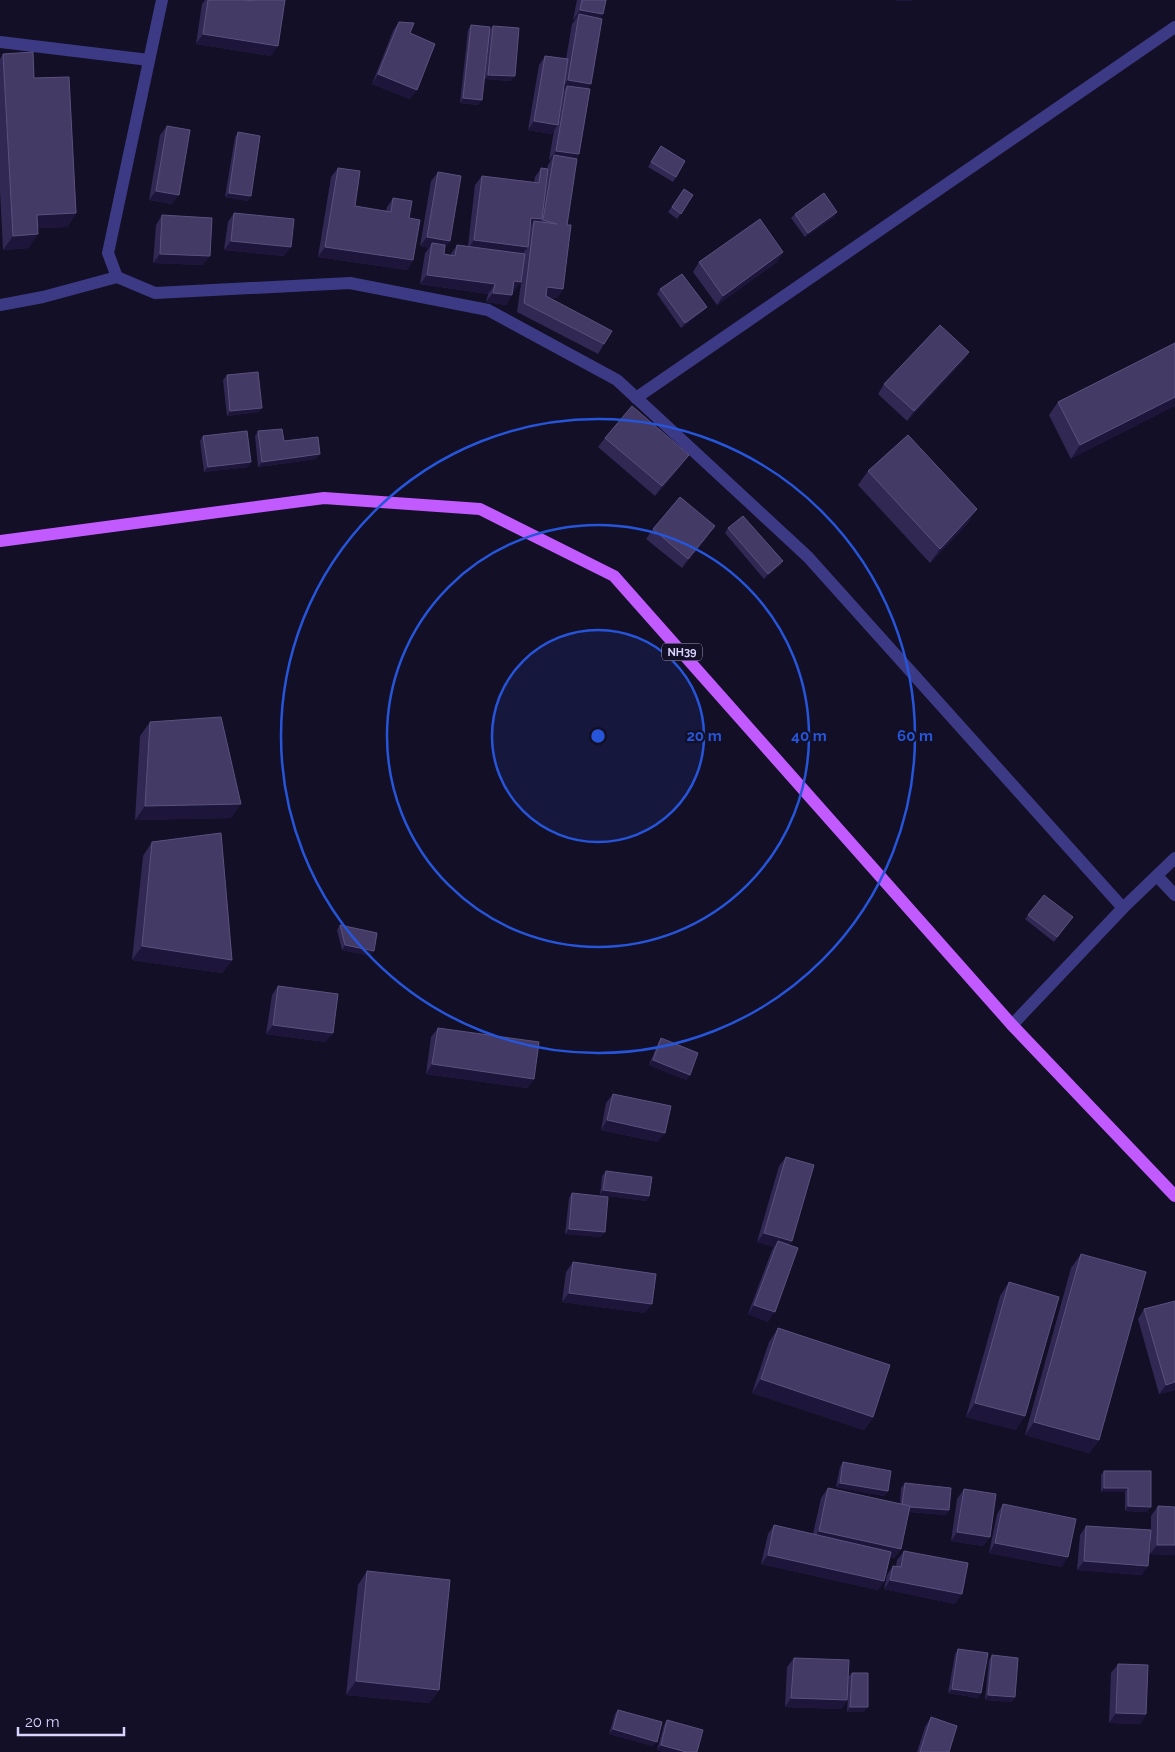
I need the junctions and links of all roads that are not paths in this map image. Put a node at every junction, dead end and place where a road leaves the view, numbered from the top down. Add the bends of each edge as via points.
1 (162, 0) edge
2 (1175, 27) edge
3 (0, 42) edge
4 (149, 60) junction
5 (117, 277) junction
6 (0, 305) edge
7 (636, 398) junction
8 (0, 541) edge
9 (1175, 858) edge
10 (1157, 876) junction
11 (1175, 895) edge
12 (1123, 908) junction
13 (1012, 1025) junction
14 (1175, 1196) edge

1 - 4 street
2 - 7 street
3 - 4 street
4 - 5 street via 108,253
5 - 6 street
5 - 7 street via 155,293 350,283 488,310 617,380
7 - 12 street via 808,557
8 - 13 main road, NH39 via 324,498 480,509 614,576
9 - 10 street
10 - 11 street
10 - 12 street
12 - 13 street
13 - 14 main road, NH39

